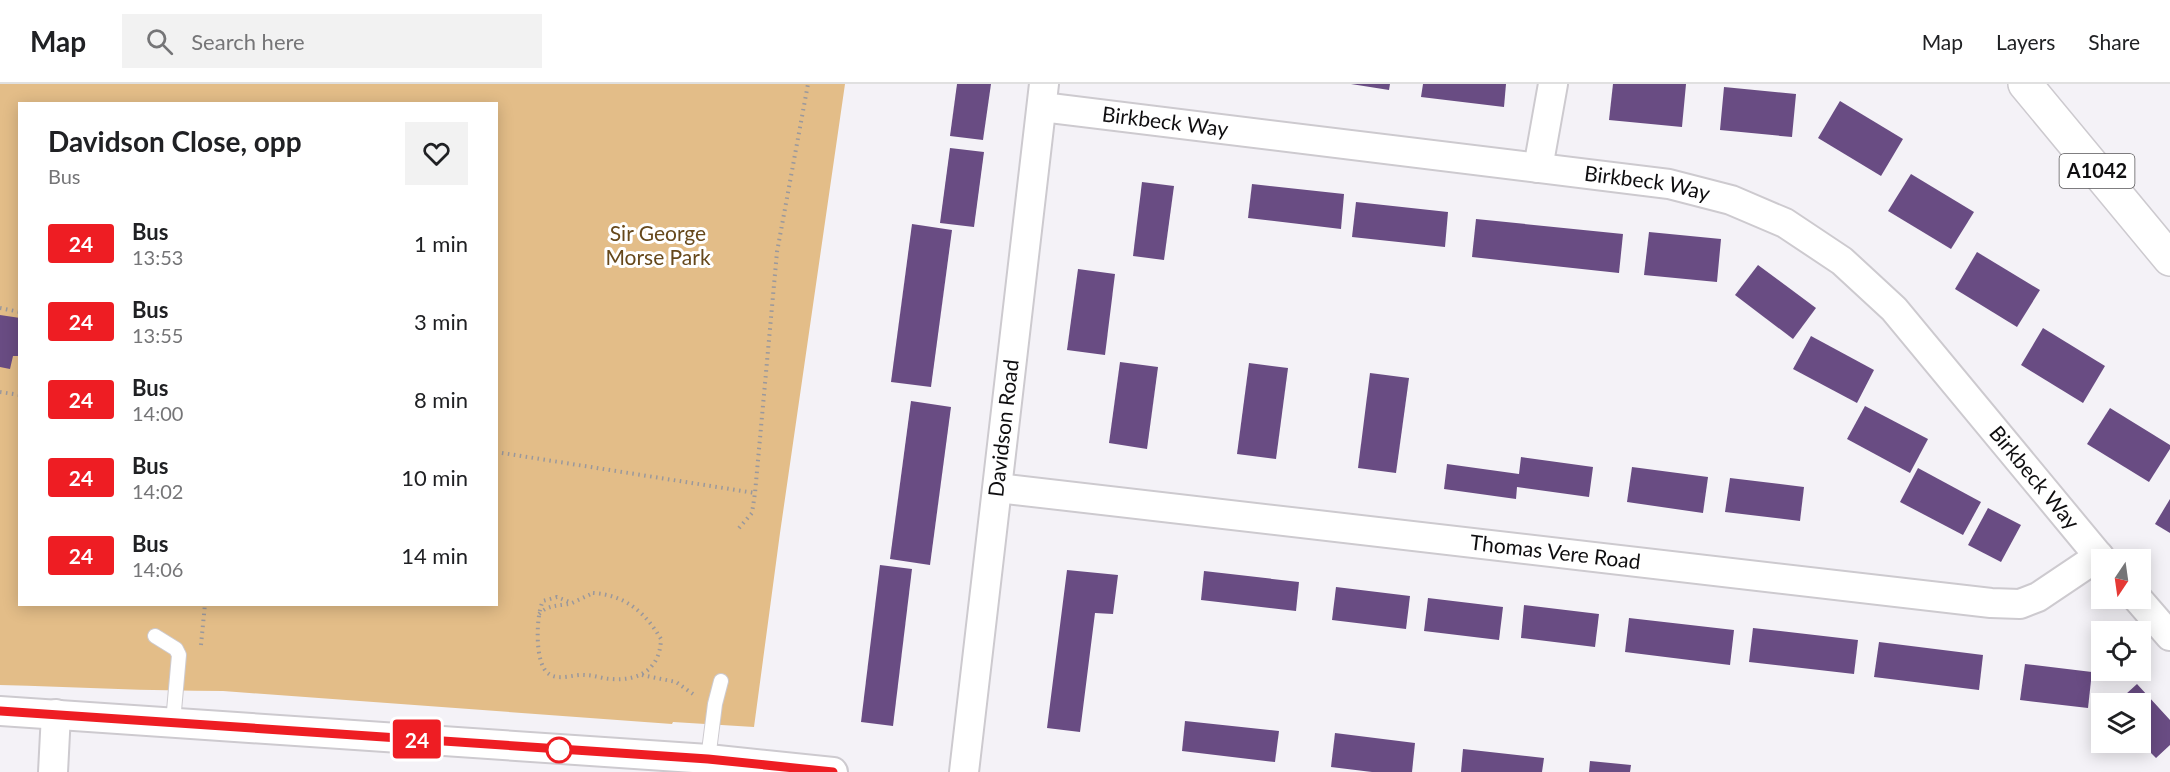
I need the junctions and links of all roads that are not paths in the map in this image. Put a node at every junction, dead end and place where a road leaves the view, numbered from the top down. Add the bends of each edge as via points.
1 (1553, 84) edge
2 (2025, 84) edge
3 (1043, 95) edge
4 (1538, 168) junction
5 (2170, 259) edge
6 (998, 488) junction
7 (2094, 549) edge
8 (2091, 564) edge
9 (2147, 609) edge
10 (155, 636) dead end
11 (2170, 636) edge
12 (721, 681) dead end
13 (0, 711) edge
14 (56, 714) junction
15 (173, 722) junction
16 (708, 759) junction
17 (550, 761) edge
18 (53, 772) edge
19 (833, 772) edge
20 (964, 772) edge

1 - 4 street
2 - 5 highway, A1042
3 - 4 street, Birkbeck Way
3 - 6 street, Davidson Road
4 - 7 street, Birkbeck Way via 1669,184 1731,200 1785,223 1842,261 1894,309
6 - 8 street, Thomas Vere Road via 1991,603 2020,604
6 - 20 street, Davidson Road
9 - 11 street
10 - 15 lane via 179,655
12 - 16 lane
13 - 14 street
14 - 15 street
14 - 18 street
15 - 17 street
16 - 17 street
16 - 19 street

